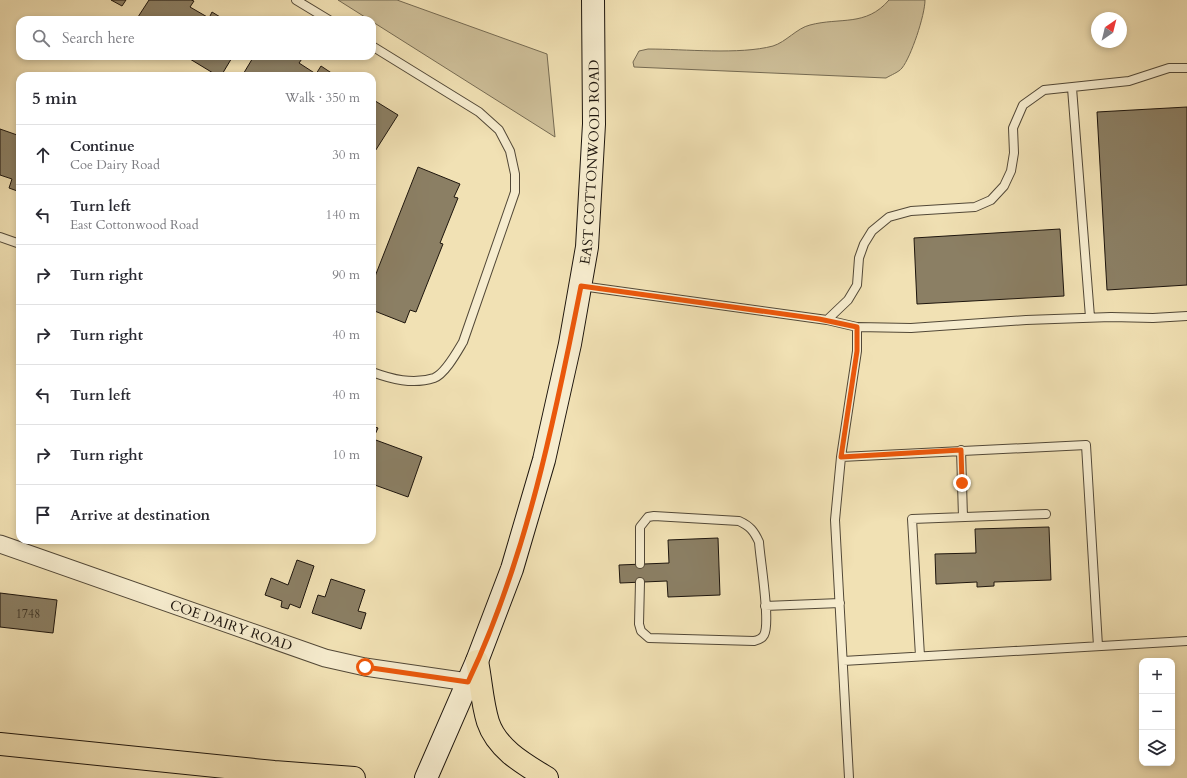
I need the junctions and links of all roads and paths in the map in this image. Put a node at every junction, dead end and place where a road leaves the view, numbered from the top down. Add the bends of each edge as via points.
1 (296, 0) edge
2 (594, 0) edge
3 (322, 16) edge
4 (376, 48) edge
5 (1187, 68) edge
6 (1072, 88) junction
7 (0, 237) edge
8 (16, 243) edge
9 (581, 286) junction
10 (1187, 316) edge
11 (1090, 317) junction
12 (827, 320) junction
13 (857, 327) junction
14 (376, 373) edge
15 (961, 450) junction
16 (841, 457) junction
17 (1046, 514) dead end
18 (964, 517) junction
19 (0, 544) edge
20 (640, 564) dead end
21 (640, 582) dead end
22 (840, 602) junction
23 (765, 606) junction
24 (1187, 641) edge
25 (1098, 646) junction
26 (920, 656) junction
27 (477, 661) junction
28 (843, 661) junction
29 (468, 682) junction
30 (0, 744) edge
31 (354, 778) edge
32 (426, 778) edge
33 (547, 778) edge
34 (849, 778) edge

1 - 3 lane
2 - 9 main road, EAST COTTONWOOD ROAD via 594,124 587,247
4 - 14 lane via 479,112 499,130 510,151 515,174 515,192 463,342 451,362 435,378 413,381 392,379
5 - 6 lane via 1169,68 1129,81
6 - 11 lane
6 - 12 lane via 1044,90 1023,105 1013,128 1014,153 1011,171 1004,186 991,200 975,207 911,211 889,217 872,231 859,258 857,285 848,300
7 - 8 lane
9 - 12 lane
9 - 27 main road, EAST COTTONWOOD ROAD via 544,460 512,569
10 - 11 lane
11 - 13 lane via 911,328
12 - 13 lane
13 - 16 lane via 857,351
15 - 16 lane
15 - 18 lane
15 - 25 lane via 1086,444
16 - 22 lane via 835,520
17 - 18 lane
18 - 26 lane via 912,519
19 - 29 street, COE DAIRY ROAD via 325,658 365,667
20 - 23 lane via 640,527 648,517 739,522 750,528 759,542
21 - 23 lane via 640,624 644,634 654,640 754,641 765,634
22 - 23 lane
22 - 28 lane
24 - 25 lane
25 - 26 lane
26 - 28 lane
27 - 29 main road, EAST COTTONWOOD ROAD
27 - 33 highway via 488,722 499,742 521,762
28 - 34 lane
29 - 32 main road, EAST COTTONWOOD ROAD
30 - 31 highway

